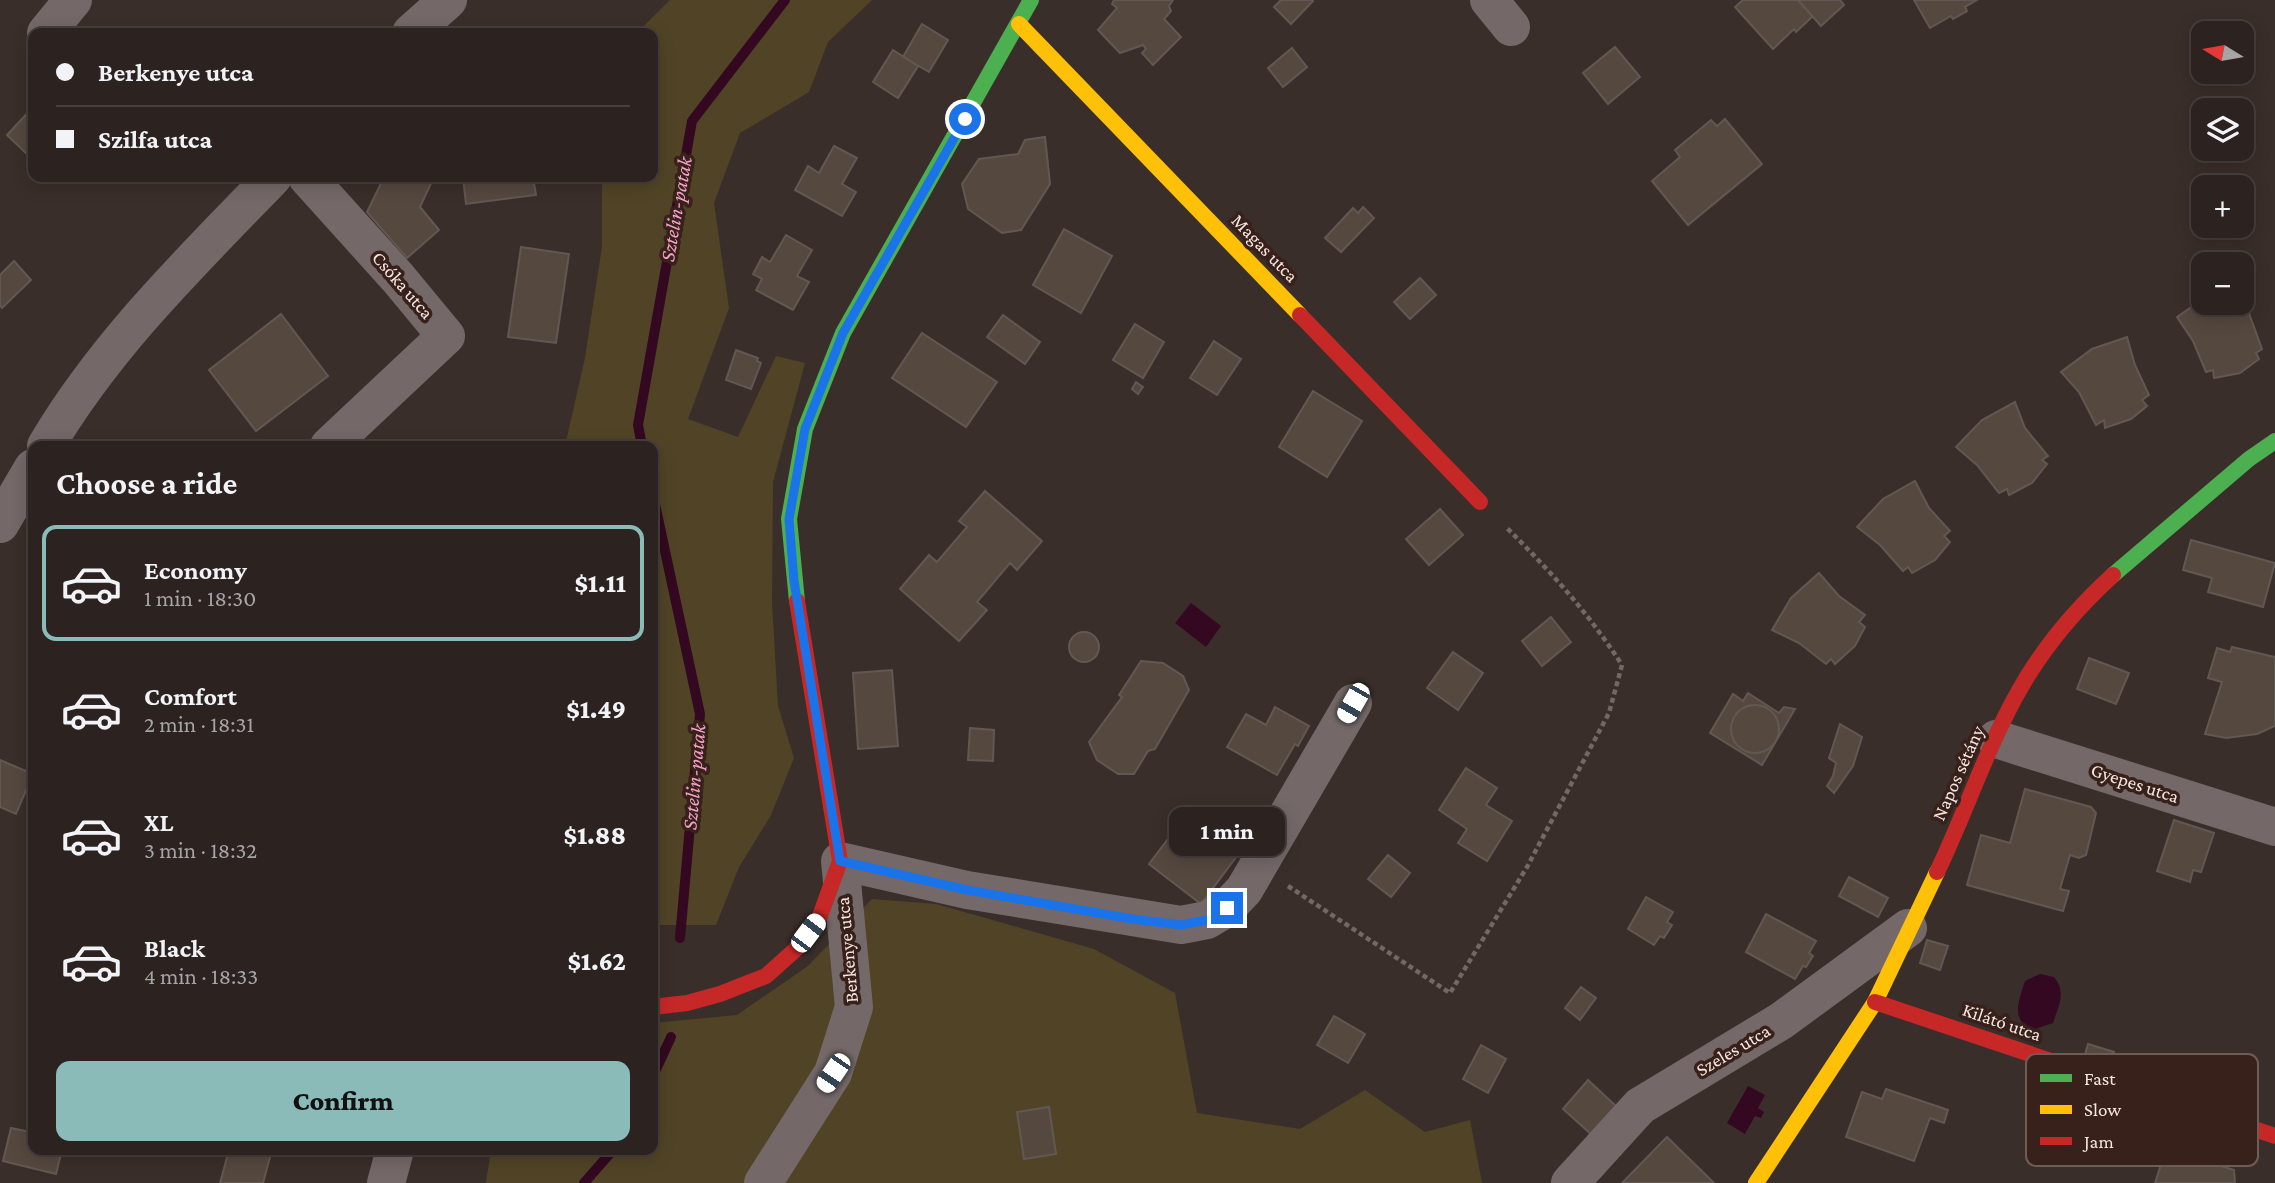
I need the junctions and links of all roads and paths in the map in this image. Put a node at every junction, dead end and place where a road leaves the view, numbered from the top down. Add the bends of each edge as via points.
1 (73, 0) edge
2 (448, 0) edge
3 (1031, 0) edge
4 (1019, 24) junction
5 (50, 28) edge
6 (417, 28) edge
7 (268, 182) edge
8 (312, 182) edge
9 (2275, 440) edge
10 (49, 441) edge
11 (334, 441) edge
12 (28, 476) edge
13 (1480, 502) joint
14 (0, 524) edge
15 (1353, 703) dead end
16 (1996, 739) junction
17 (2275, 827) edge
18 (840, 861) junction
19 (1259, 867) junction
20 (1908, 928) junction
21 (1875, 1002) junction
22 (658, 1006) edge
23 (2030, 1054) edge
24 (2258, 1130) edge
25 (2275, 1136) edge
26 (393, 1155) edge
27 (386, 1183) edge
28 (763, 1183) edge
29 (1570, 1183) edge
30 (1755, 1183) edge

1 - 5 street
2 - 6 street
3 - 4 street, Berkenye utca
4 - 13 street, Magas utca
4 - 18 street, Berkenye utca via 843,333 805,429 789,519 794,581
7 - 10 street via 130,327
8 - 11 street, Csóka utca via 446,336
9 - 16 street, Napos sétány via 2080,605 2026,680
12 - 14 street
13 - 19 path via 1594,621 1622,665 1608,713 1527,867 1450,993
15 - 19 street
16 - 17 street, Gyepes utca
16 - 20 street, Napos sétány
18 - 19 street via 967,890 1181,925 1207,920 1227,908
18 - 22 street, Berkenye utca via 820,916 795,950 766,976 720,995
18 - 28 street, Berkenye utca via 854,1007 833,1073
20 - 21 street, Napos sétány
20 - 29 street, Szeles utca via 1781,1021 1640,1106
21 - 23 street, Kilátó utca
21 - 30 street, Napos sétány
24 - 25 street, Kilátó utca
26 - 27 street

